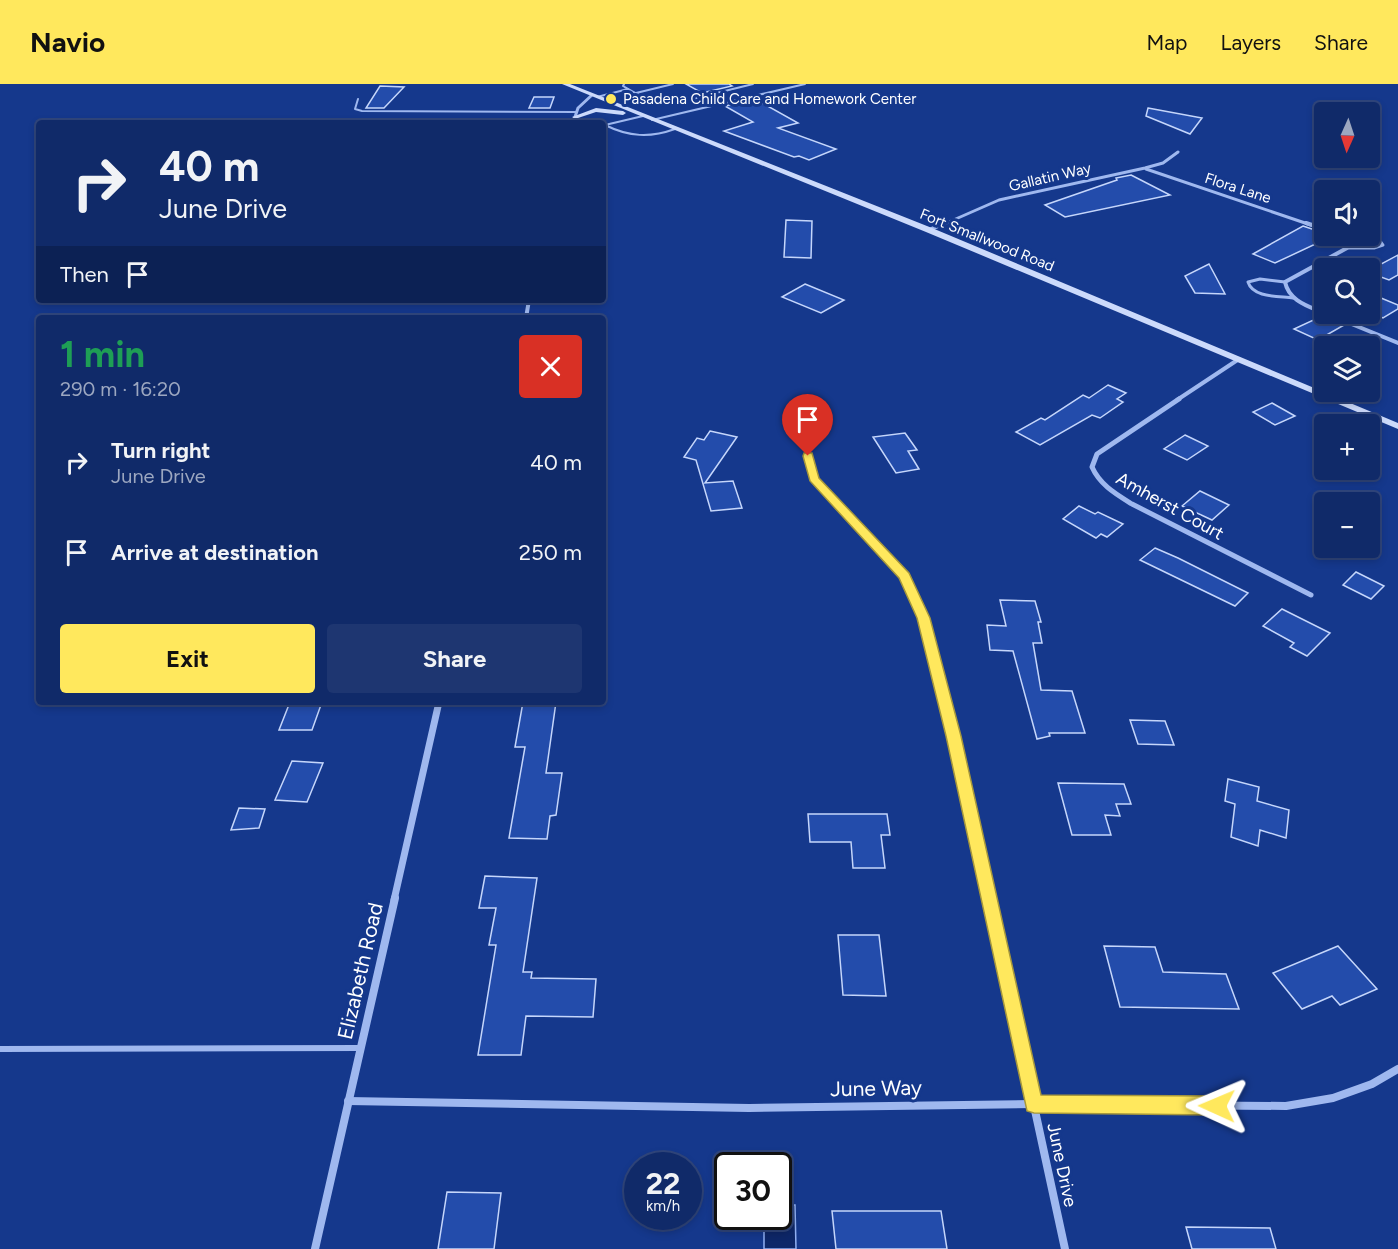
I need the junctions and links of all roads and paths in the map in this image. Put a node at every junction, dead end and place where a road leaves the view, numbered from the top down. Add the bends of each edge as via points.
1 (565, 84) edge
2 (624, 84) edge
3 (673, 84) edge
4 (753, 84) edge
5 (806, 84) edge
6 (628, 89) junction
7 (636, 93) junction
8 (595, 96) junction
9 (358, 99) dead end
10 (643, 116) junction
11 (575, 117) edge
12 (652, 120) junction
13 (606, 125) edge
14 (606, 126) edge
15 (675, 129) junction
16 (1178, 152) dead end
17 (1145, 168) junction
18 (1314, 226) edge
19 (929, 231) junction
20 (1380, 246) edge
21 (1347, 248) joint
22 (1285, 282) junction
23 (1293, 298) junction
24 (1314, 308) edge
25 (1352, 324) edge
26 (1398, 343) edge
27 (1239, 358) junction
28 (1398, 426) edge
29 (808, 456) dead end
30 (1311, 595) dead end
31 (438, 705) edge
32 (0, 1048) edge
33 (360, 1048) junction
34 (1398, 1069) edge
35 (348, 1101) junction
36 (1034, 1104) junction
37 (315, 1249) edge
38 (1065, 1249) edge

1 - 8 main road, Fort Smallwood Road
2 - 6 lane
3 - 7 lane
4 - 7 lane via 668,105
5 - 12 lane
6 - 7 lane
6 - 8 lane
8 - 10 main road, Fort Smallwood Road
8 - 11 street
9 - 11 lane via 356,109 362,111
10 - 11 main road via 597,110
10 - 12 main road, Fort Smallwood Road
10 - 13 lane
12 - 15 main road, Fort Smallwood Road
14 - 15 lane via 637,136
15 - 19 main road, Fort Smallwood Road
16 - 17 street, Gallatin Way via 1163,164
17 - 18 street, Flora Lane
17 - 19 street, Gallatin Way via 999,200
19 - 27 main road, Fort Smallwood Road
20 - 21 lane
21 - 22 street
22 - 23 street
22 - 23 lane via 1248,282 1258,293
23 - 24 street
25 - 26 street
27 - 28 main road, Fort Smallwood Road
27 - 30 street, Amherst Court via 1097,454 1092,467 1105,486 1132,504
29 - 36 street, June Drive via 814,478 905,576 923,618 954,736
31 - 33 street, Elizabeth Road
32 - 33 lane
33 - 35 street, Elizabeth Road
34 - 36 street, June Way via 1372,1084 1333,1098 1286,1106
35 - 36 street, June Way via 749,1108
35 - 37 street, Elizabeth Road
36 - 38 street, June Drive

